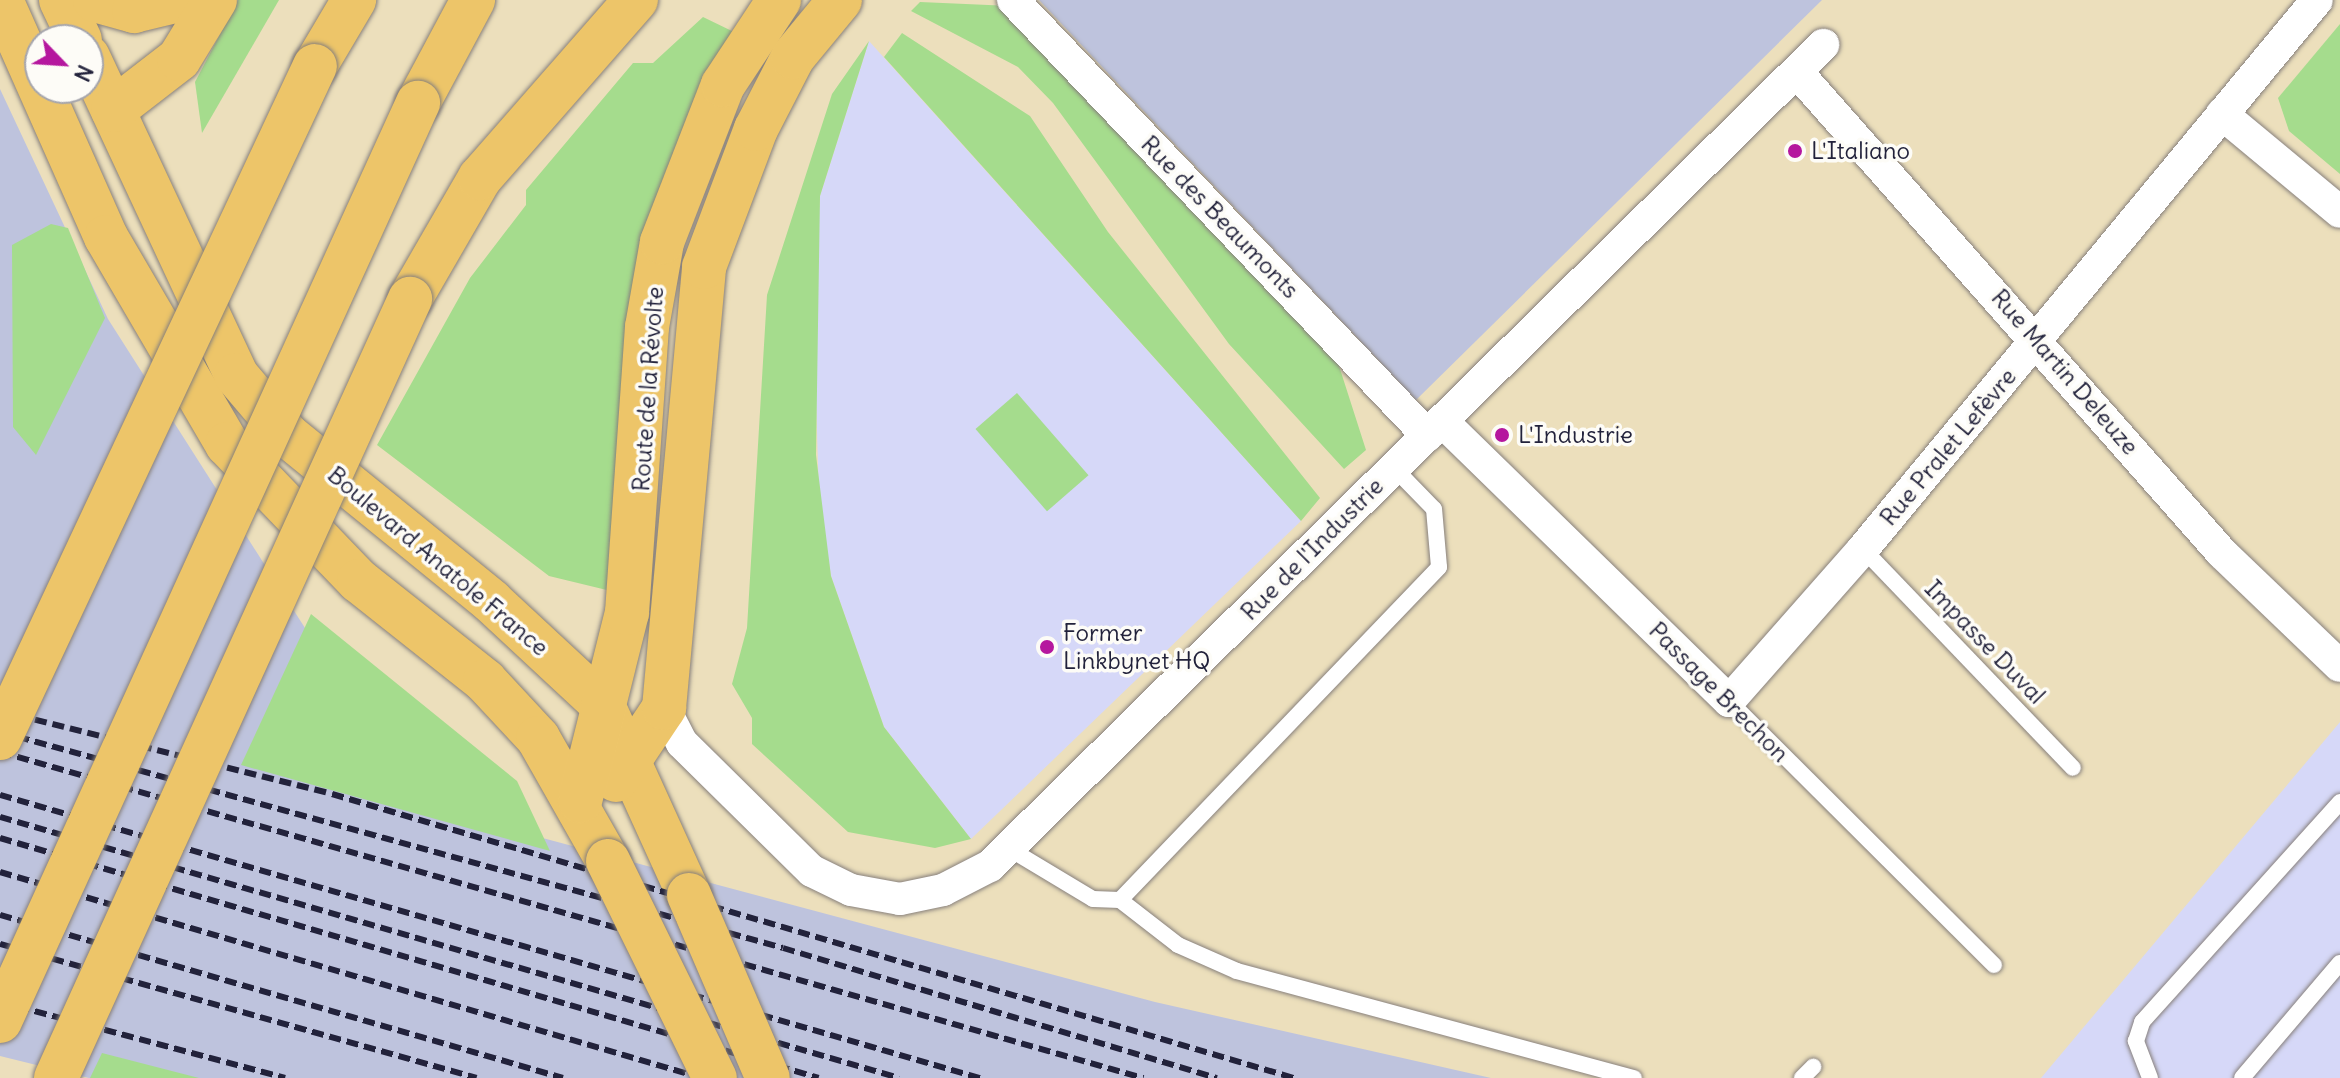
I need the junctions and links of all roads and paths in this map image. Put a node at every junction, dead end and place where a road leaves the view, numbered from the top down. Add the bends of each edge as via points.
1 (1, 0) edge
2 (61, 0) edge
3 (95, 0) edge
4 (179, 0) edge
5 (215, 0) edge
6 (354, 0) edge
7 (473, 0) edge
8 (636, 0) edge
9 (779, 0) edge
10 (1013, 0) edge
11 (2310, 2) edge
12 (828, 8) edge
13 (72, 24) edge
14 (1823, 45) dead end
15 (1797, 72) junction
16 (104, 91) edge
17 (113, 110) junction
18 (2222, 114) junction
19 (80, 181) junction
20 (2340, 212) edge
21 (2037, 339) junction
22 (1434, 428) junction
23 (1394, 468) junction
24 (1863, 549) junction
25 (2340, 666) edge
26 (1729, 701) junction
27 (603, 705) junction
28 (664, 708) junction
29 (0, 738) edge
30 (631, 766) junction
31 (2073, 768) dead end
32 (580, 801) junction
33 (2340, 802) edge
34 (1008, 848) junction
35 (1120, 900) junction
36 (2340, 963) edge
37 (1994, 965) dead end
38 (0, 1021) edge
39 (56, 1078) edge
40 (715, 1078) edge
41 (768, 1078) edge
42 (1634, 1078) edge
43 (2150, 1078) edge
44 (2242, 1078) edge

1 - 19 main road
2 - 13 main road
3 - 4 main road via 134,11
5 - 17 main road via 179,59
6 - 29 main road, bridge via 315,66
7 - 38 main road, bridge via 418,103
8 - 39 main road, bridge via 480,178 410,299
9 - 27 main road, Route de la Révolte via 717,98 662,242 647,327 633,561
10 - 22 street, Rue des Beaumonts
11 - 18 street, Rue Pralet Lefèvre
12 - 28 main road, Route de la Révolte via 756,129 704,267
14 - 15 street, Rue de l'Industrie
15 - 21 street, Rue Martin Deleuze
15 - 22 street, Rue de l'Industrie
16 - 17 main road, Boulevard Anatole France
17 - 19 main road via 84,153
17 - 27 main road, Boulevard Anatole France via 184,270 260,407
18 - 20 street
18 - 21 street, Rue Pralet Lefèvre
19 - 32 main road via 147,313 227,444 359,581 485,681 538,738
21 - 24 street, Rue Pralet Lefèvre
21 - 25 street, Rue Martin Deleuze via 2222,553
22 - 23 street, Rue de l'Industrie
22 - 26 street, Passage Brechon
23 - 34 street, Rue de l'Industrie
23 - 35 lane via 1434,509 1439,567
24 - 26 street, Rue Pralet Lefèvre
24 - 31 lane, Impasse Duval
26 - 37 lane, Passage Brechon
27 - 30 main road, Boulevard Anatole France
27 - 32 main road, Route de la Révolte
28 - 30 main road, Route de la Révolte
28 - 34 street, Rue de l'Industrie via 682,743 812,871 851,890 900,899 943,890
30 - 32 main road
30 - 41 main road, Boulevard Anatole France, bridge
32 - 40 main road, bridge
33 - 43 lane via 2142,1022 2136,1041
34 - 35 lane via 1093,899
35 - 42 lane via 1178,945 1237,971
36 - 44 lane

